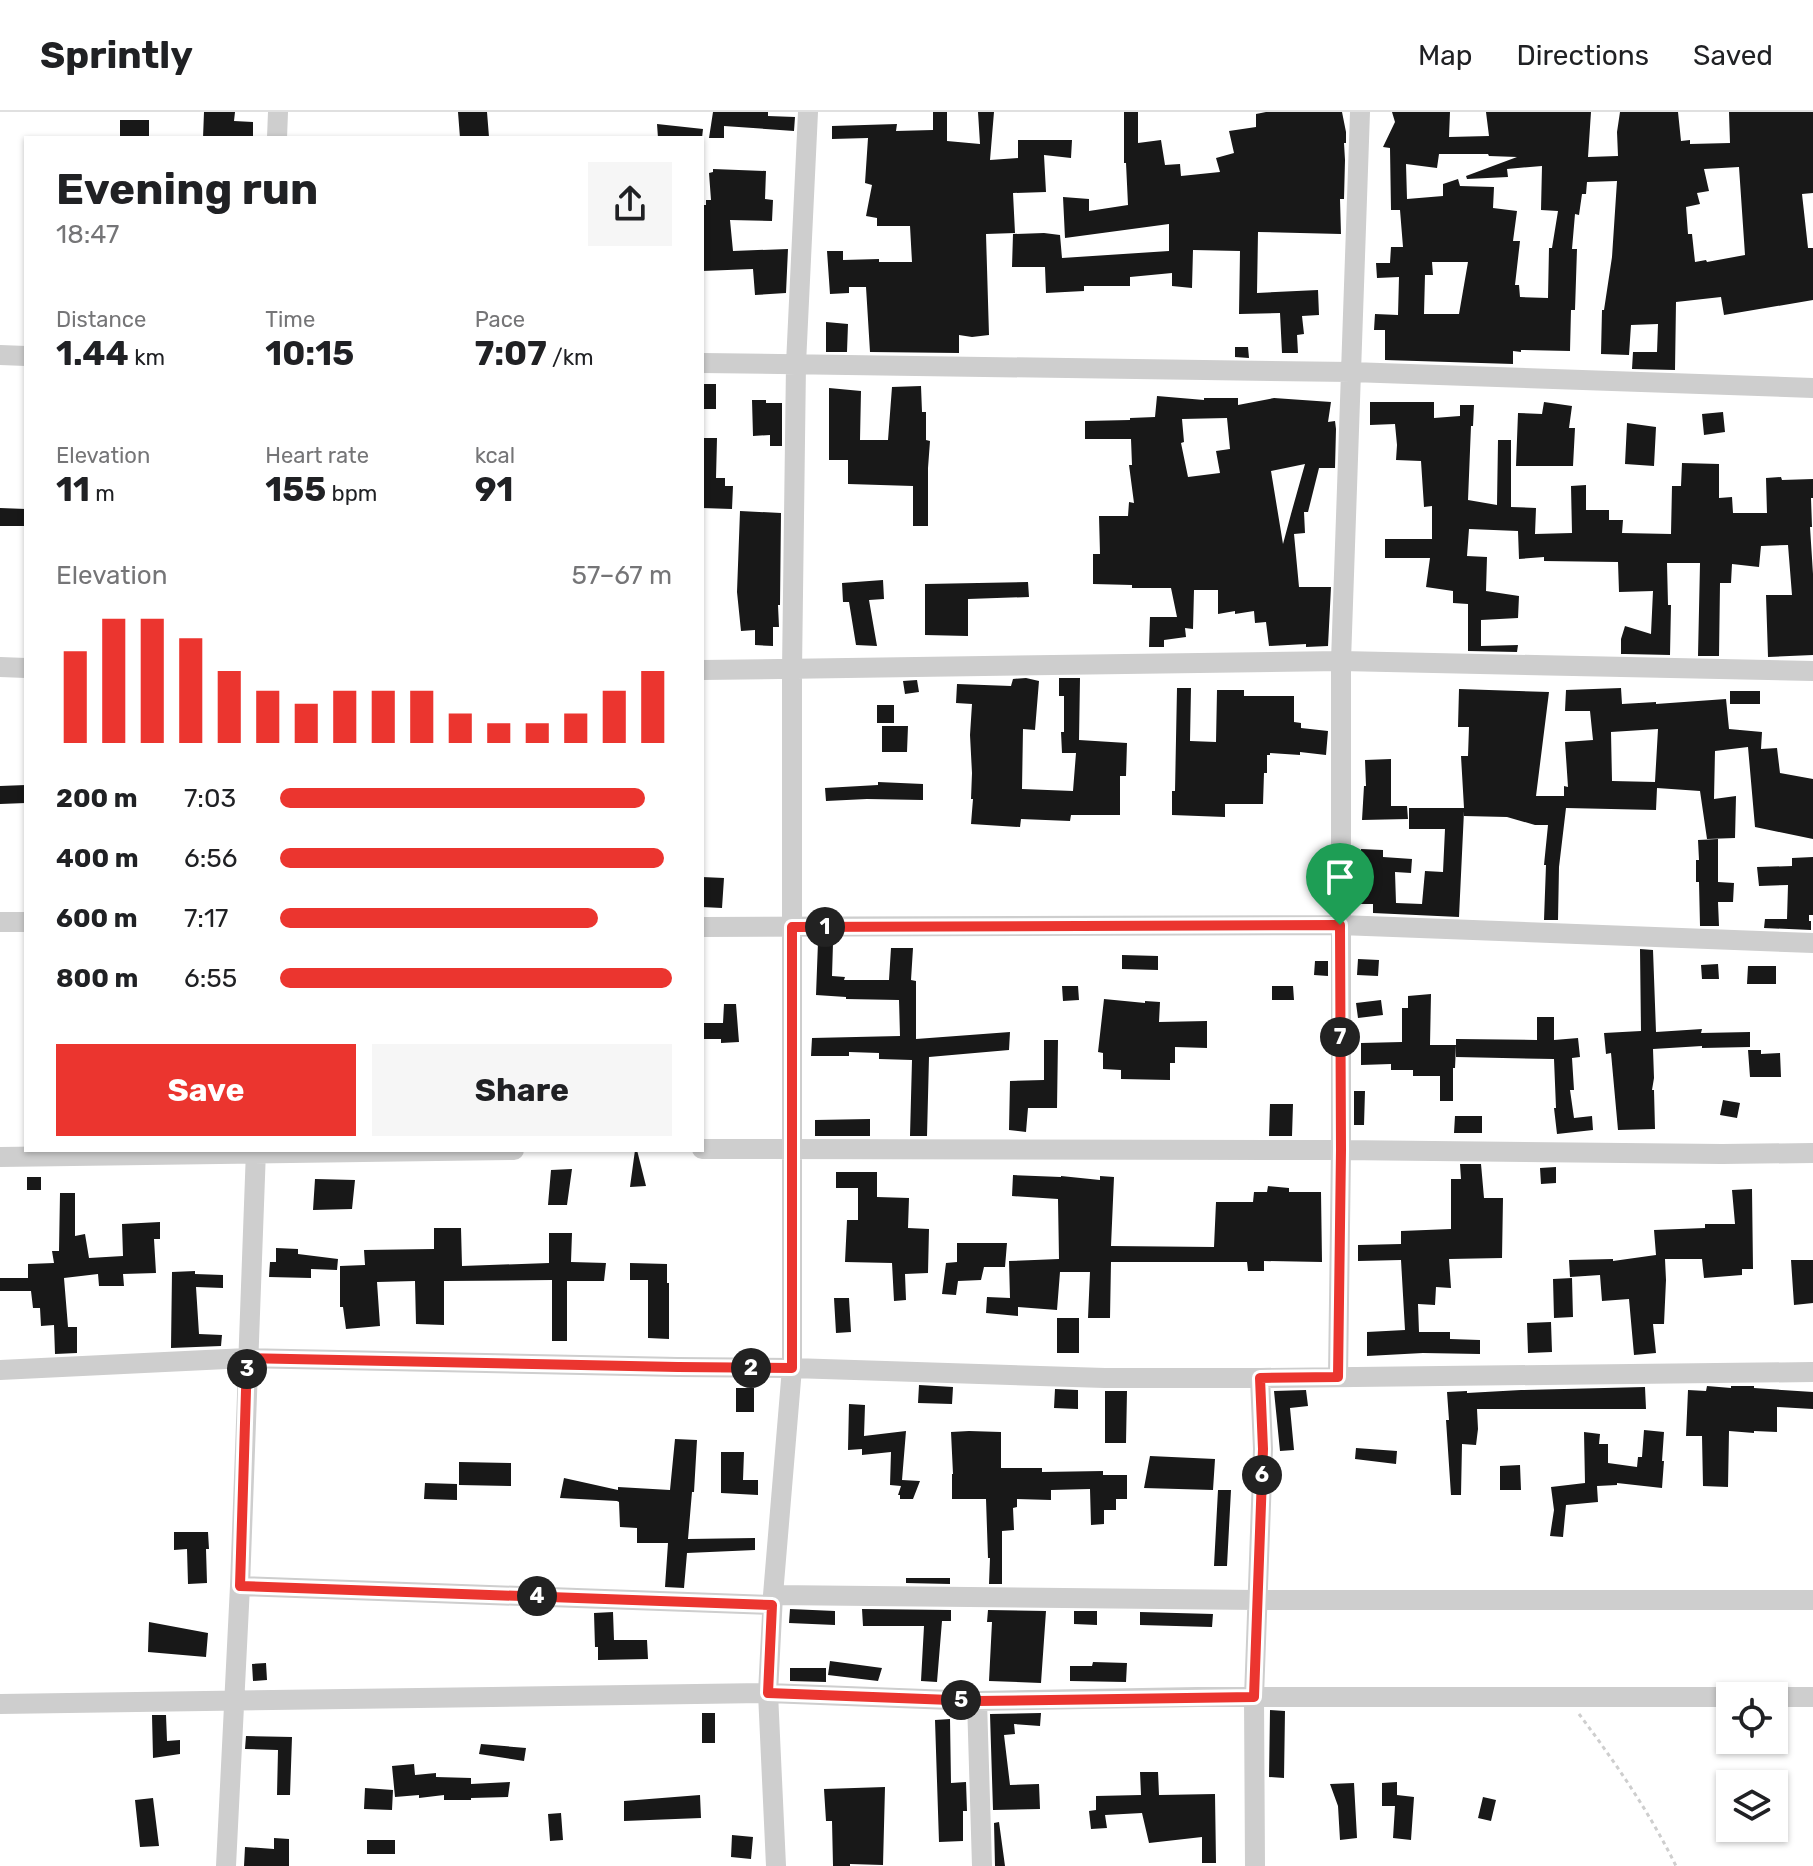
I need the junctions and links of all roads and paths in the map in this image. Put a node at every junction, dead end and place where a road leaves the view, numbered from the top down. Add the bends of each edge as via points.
1 (278, 112) edge
2 (808, 112) edge
3 (1360, 112) edge
4 (277, 136) edge
5 (0, 355) edge
6 (24, 356) edge
7 (704, 363) edge
8 (796, 364) junction
9 (1351, 372) junction
10 (1813, 388) edge
11 (1341, 661) junction
12 (0, 667) edge
13 (24, 668) edge
14 (704, 670) edge
15 (792, 670) junction
16 (1813, 671) edge
17 (0, 922) edge
18 (24, 922) edge
19 (1340, 925) junction
20 (704, 927) edge
21 (792, 927) junction
22 (1813, 943) edge
23 (793, 1148) junction
24 (704, 1149) edge
25 (1341, 1150) junction
26 (256, 1152) edge
27 (1813, 1153) edge
28 (0, 1157) edge
29 (247, 1358) junction
30 (792, 1368) junction
31 (0, 1370) edge
32 (1813, 1372) edge
33 (1338, 1377) junction
34 (1260, 1378) junction
35 (240, 1586) junction
36 (772, 1600) junction
37 (1257, 1600) junction
38 (1813, 1600) edge
39 (768, 1693) junction
40 (1254, 1697) junction
41 (1566, 1697) junction
42 (1716, 1697) edge
43 (1788, 1697) edge
44 (1813, 1697) edge
45 (234, 1700) junction
46 (977, 1701) junction
47 (0, 1704) edge
48 (226, 1866) edge
49 (776, 1866) edge
50 (982, 1866) edge
51 (1255, 1866) edge
52 (1676, 1866) edge

1 - 4 street
2 - 8 street
3 - 9 street
5 - 6 street
7 - 8 street
8 - 9 street
8 - 15 street
9 - 10 street
9 - 11 street
11 - 15 street
11 - 16 street
11 - 19 street
12 - 13 street
14 - 15 street
15 - 21 street
17 - 18 street
19 - 21 street
19 - 22 street
19 - 25 street
20 - 21 street
21 - 23 street
23 - 24 street
23 - 25 street
23 - 30 street
25 - 27 street
25 - 33 street
26 - 28 street
26 - 29 street
29 - 30 street
29 - 31 street
29 - 35 street
30 - 34 street
30 - 36 street
32 - 33 street
33 - 34 street
34 - 37 street
35 - 36 street
35 - 45 street
36 - 37 street
36 - 39 street
37 - 38 street
37 - 40 street
39 - 45 street
39 - 46 street
39 - 49 street
40 - 41 street
40 - 46 street
40 - 51 street
41 - 42 street
41 - 52 path via 1638,1800
43 - 44 street
45 - 47 street
45 - 48 street
46 - 50 street

